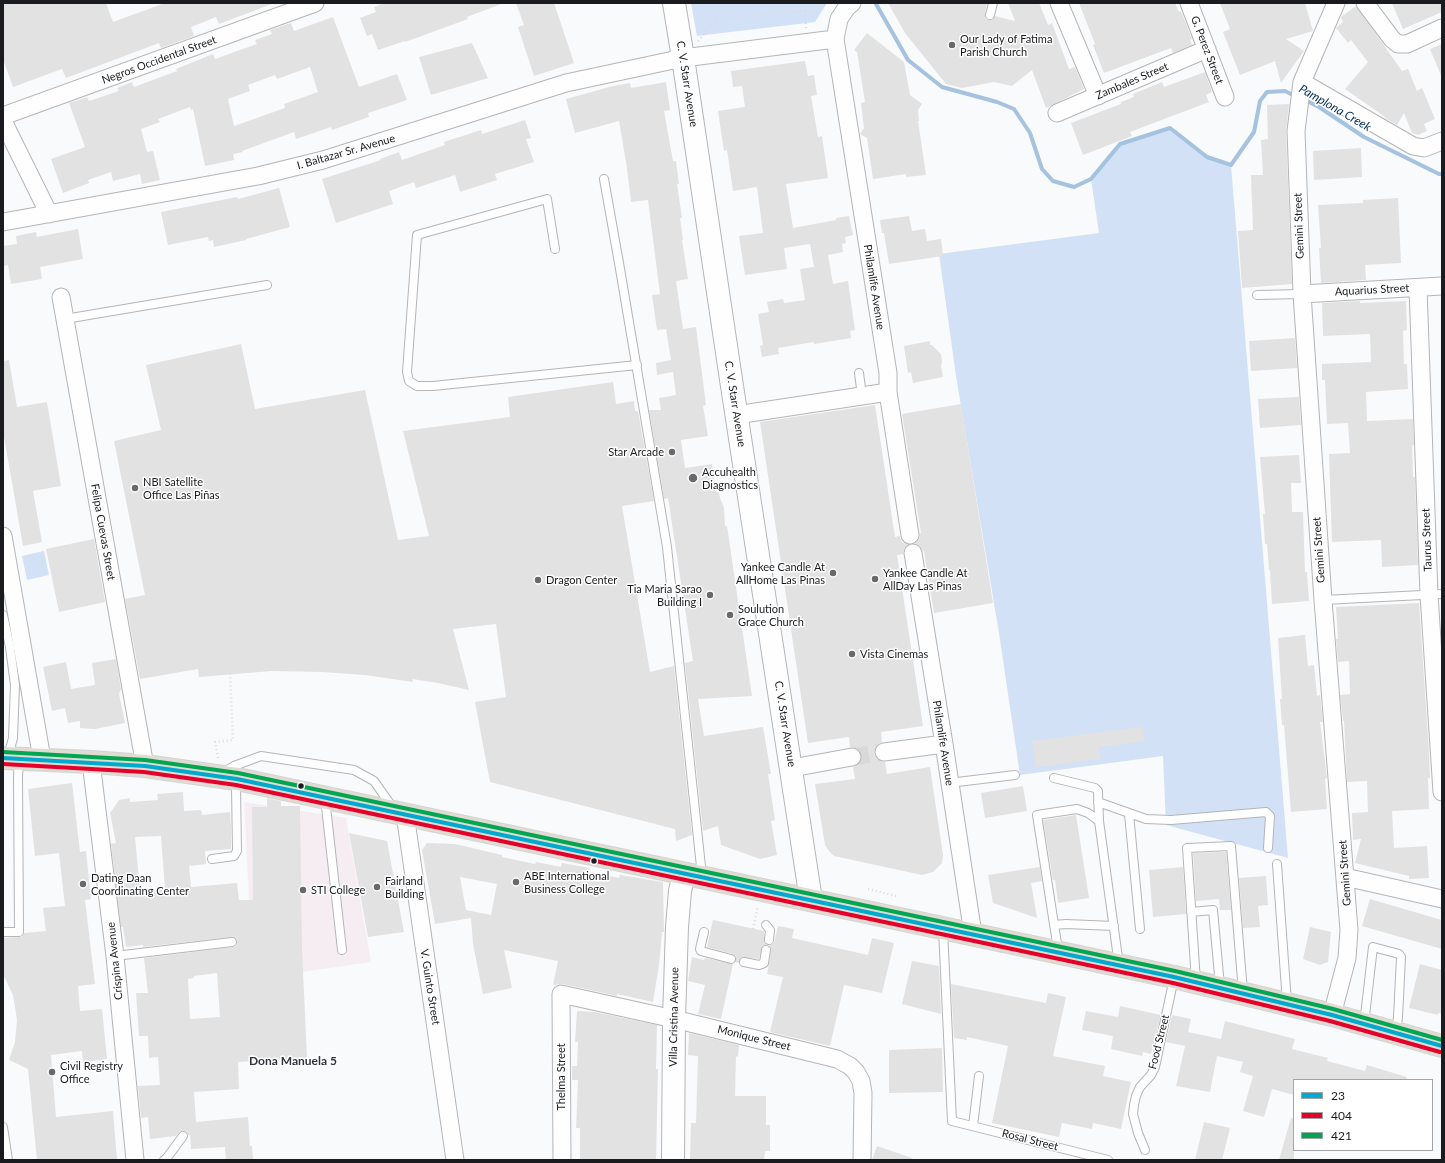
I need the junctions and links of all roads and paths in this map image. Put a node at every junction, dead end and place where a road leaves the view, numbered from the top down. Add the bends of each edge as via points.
1 (315, 3) edge
2 (674, 3) edge
3 (715, 3) edge
4 (805, 3) edge
5 (852, 3) edge
6 (993, 3) edge
7 (1059, 3) edge
8 (1189, 3) edge
9 (1336, 3) edge
10 (1365, 3) edge
11 (805, 11) junction
12 (990, 15) dead end
13 (717, 19) junction
14 (1442, 28) edge
15 (835, 39) junction
16 (808, 43) junction
17 (1207, 49) junction
18 (683, 58) junction
19 (1300, 95) junction
20 (1098, 96) junction
21 (1225, 97) dead end
22 (1057, 113) dead end
23 (3, 116) edge
24 (3, 122) edge
25 (1442, 141) edge
26 (604, 178) dead end
27 (49, 214) junction
28 (3, 222) edge
29 (555, 249) dead end
30 (267, 285) dead end
31 (1442, 286) edge
32 (1418, 288) junction
33 (1302, 294) junction
34 (1257, 295) dead end
35 (61, 297) dead end
36 (65, 319) junction
37 (636, 365) junction
38 (859, 373) dead end
39 (888, 392) junction
40 (862, 396) junction
41 (736, 415) junction
42 (910, 535) dead end
43 (3, 536) edge
44 (913, 553) dead end
45 (1436, 594) edge
46 (1323, 600) junction
47 (3, 615) edge
48 (230, 674) dead end
49 (215, 742) dead end
50 (944, 744) junction
51 (884, 752) tunnel mouth
52 (852, 757) tunnel mouth
53 (10, 758) edge
54 (42, 759) junction
55 (91, 762) junction
56 (145, 766) junction
57 (792, 768) junction
58 (1015, 775) dead end
59 (228, 778) junction
60 (1054, 778) dead end
61 (949, 783) junction
62 (1442, 792) edge
63 (327, 798) junction
64 (1098, 802) junction
65 (400, 813) junction
66 (1129, 814) junction
67 (1099, 821) junction
68 (1268, 848) dead end
69 (212, 859) dead end
70 (1277, 864) dead end
71 (693, 876) junction
72 (1346, 877) junction
73 (868, 889) dead end
74 (896, 896) dead end
75 (1442, 899) edge
76 (811, 900) junction
77 (758, 906) dead end
78 (1192, 912) junction
79 (766, 925) dead end
80 (1054, 925) junction
81 (1114, 926) junction
82 (943, 928) junction
83 (753, 929) dead end
84 (1140, 929) dead end
85 (3, 932) edge
86 (704, 932) dead end
87 (973, 934) junction
88 (769, 940) dead end
89 (232, 942) dead end
90 (342, 950) dead end
91 (766, 950) dead end
92 (1058, 953) junction
93 (115, 956) junction
94 (732, 959) dead end
95 (744, 962) dead end
96 (1119, 966) junction
97 (1174, 977) junction
98 (1196, 982) junction
99 (1220, 988) junction
100 (1243, 993) junction
101 (561, 994) joint
102 (1287, 1004) junction
103 (1332, 1016) junction
104 (674, 1019) junction
105 (1364, 1024) junction
106 (1396, 1033) junction
107 (1442, 1046) edge
108 (979, 1076) dead end
109 (973, 1126) junction
110 (3, 1127) edge
111 (183, 1136) dead end
112 (1145, 1150) dead end
113 (8, 1160) edge
114 (136, 1160) edge
115 (164, 1160) edge
116 (455, 1160) edge
117 (562, 1160) edge
118 (673, 1160) edge
119 (862, 1160) edge
120 (1108, 1160) edge

1 - 23 street, Negros Occidental Street
2 - 18 main road, C. V. Starr Avenue
3 - 13 path
4 - 11 path
5 - 15 street via 839,19
6 - 12 lane
7 - 20 street
8 - 17 street, G. Perez Street
9 - 19 street, Gemini Street
10 - 14 street via 1398,44 1407,44
11 - 13 path
11 - 16 path
13 - 18 path
15 - 16 street, I. Baltazar Sr. Avenue
15 - 39 street, Philamlife Avenue via 888,373
16 - 18 street, I. Baltazar Sr. Avenue
17 - 20 street, Zambales Street
17 - 21 street, G. Perez Street
18 - 27 street, I. Baltazar Sr. Avenue via 566,83 323,160 258,176
18 - 41 main road, C. V. Starr Avenue
19 - 25 street via 1413,146 1424,148
19 - 33 street, Gemini Street via 1296,130
20 - 22 street, Zambales Street
24 - 27 street
26 - 37 lane
27 - 28 street, I. Baltazar Sr. Avenue
29 - 37 lane via 547,199 417,235 409,381 417,386 433,386
30 - 36 lane
31 - 32 street, Aquarius Street
32 - 33 street, Aquarius Street
32 - 45 street, Taurus Street
33 - 34 lane
33 - 46 street, Gemini Street
35 - 36 street, Felipa Cuevas Street
36 - 56 street, Felipa Cuevas Street
37 - 71 lane via 667,547
38 - 40 lane
39 - 40 street
39 - 42 street, Philamlife Avenue via 897,420
40 - 41 street
41 - 57 main road, C. V. Starr Avenue
43 - 54 street
44 - 50 street, Philamlife Avenue
45 - 46 lane
45 - 62 street, Taurus Street
46 - 72 street, Gemini Street
47 - 53 lane via 15,685
48 - 49 path via 234,740
50 - 51 street
50 - 61 street, Philamlife Avenue
52 - 57 street
53 - 54 highway
53 - 85 lane via 18,776 19,932
54 - 55 highway
55 - 56 highway
55 - 93 street, Crispina Avenue
56 - 59 highway
57 - 76 main road, C. V. Starr Avenue
58 - 61 lane
59 - 63 highway
59 - 65 lane via 234,766 261,756 354,770 374,781
59 - 69 lane via 236,788 237,851 234,856
60 - 64 lane via 1095,788 1098,791
61 - 87 street, Philamlife Avenue
63 - 65 highway
63 - 90 lane
64 - 66 lane
64 - 67 lane
65 - 71 highway
65 - 116 street, V. Guinto Street
66 - 68 lane via 1146,819 1171,820 1266,812 1270,816
66 - 84 lane
67 - 80 lane via 1077,809 1037,815
67 - 81 lane
70 - 102 lane
71 - 76 highway
71 - 104 main road, Villa Cristina Avenue via 680,891
72 - 75 street
72 - 103 street, Gemini Street via 1349,930 1347,958
73 - 74 path
76 - 82 highway
77 - 83 path
78 - 98 lane
78 - 99 lane via 1213,910
78 - 100 lane via 1187,848 1231,846
79 - 88 lane via 770,930
80 - 81 lane
80 - 92 lane
81 - 96 lane
82 - 87 highway
82 - 109 lane, Rosal Street via 952,1121
86 - 94 lane via 701,951
87 - 92 highway
89 - 93 lane
91 - 95 lane via 764,963 759,965
92 - 96 highway
93 - 114 street, Crispina Avenue
96 - 97 highway
97 - 98 highway
97 - 112 lane, Food Street via 1155,1067 1140,1087 1134,1105 1133,1114
98 - 99 highway
99 - 100 highway
100 - 102 highway
101 - 104 street, Monique Street
101 - 117 street, Thelma Street
102 - 103 highway
103 - 105 highway
104 - 118 main road, Villa Cristina Avenue
104 - 119 street, Monique Street via 837,1059 850,1066 856,1072 863,1093
105 - 106 highway
105 - 106 lane via 1373,947 1399,954 1401,957
106 - 107 highway
108 - 109 lane
109 - 120 lane, Rosal Street
110 - 113 lane
111 - 115 lane

